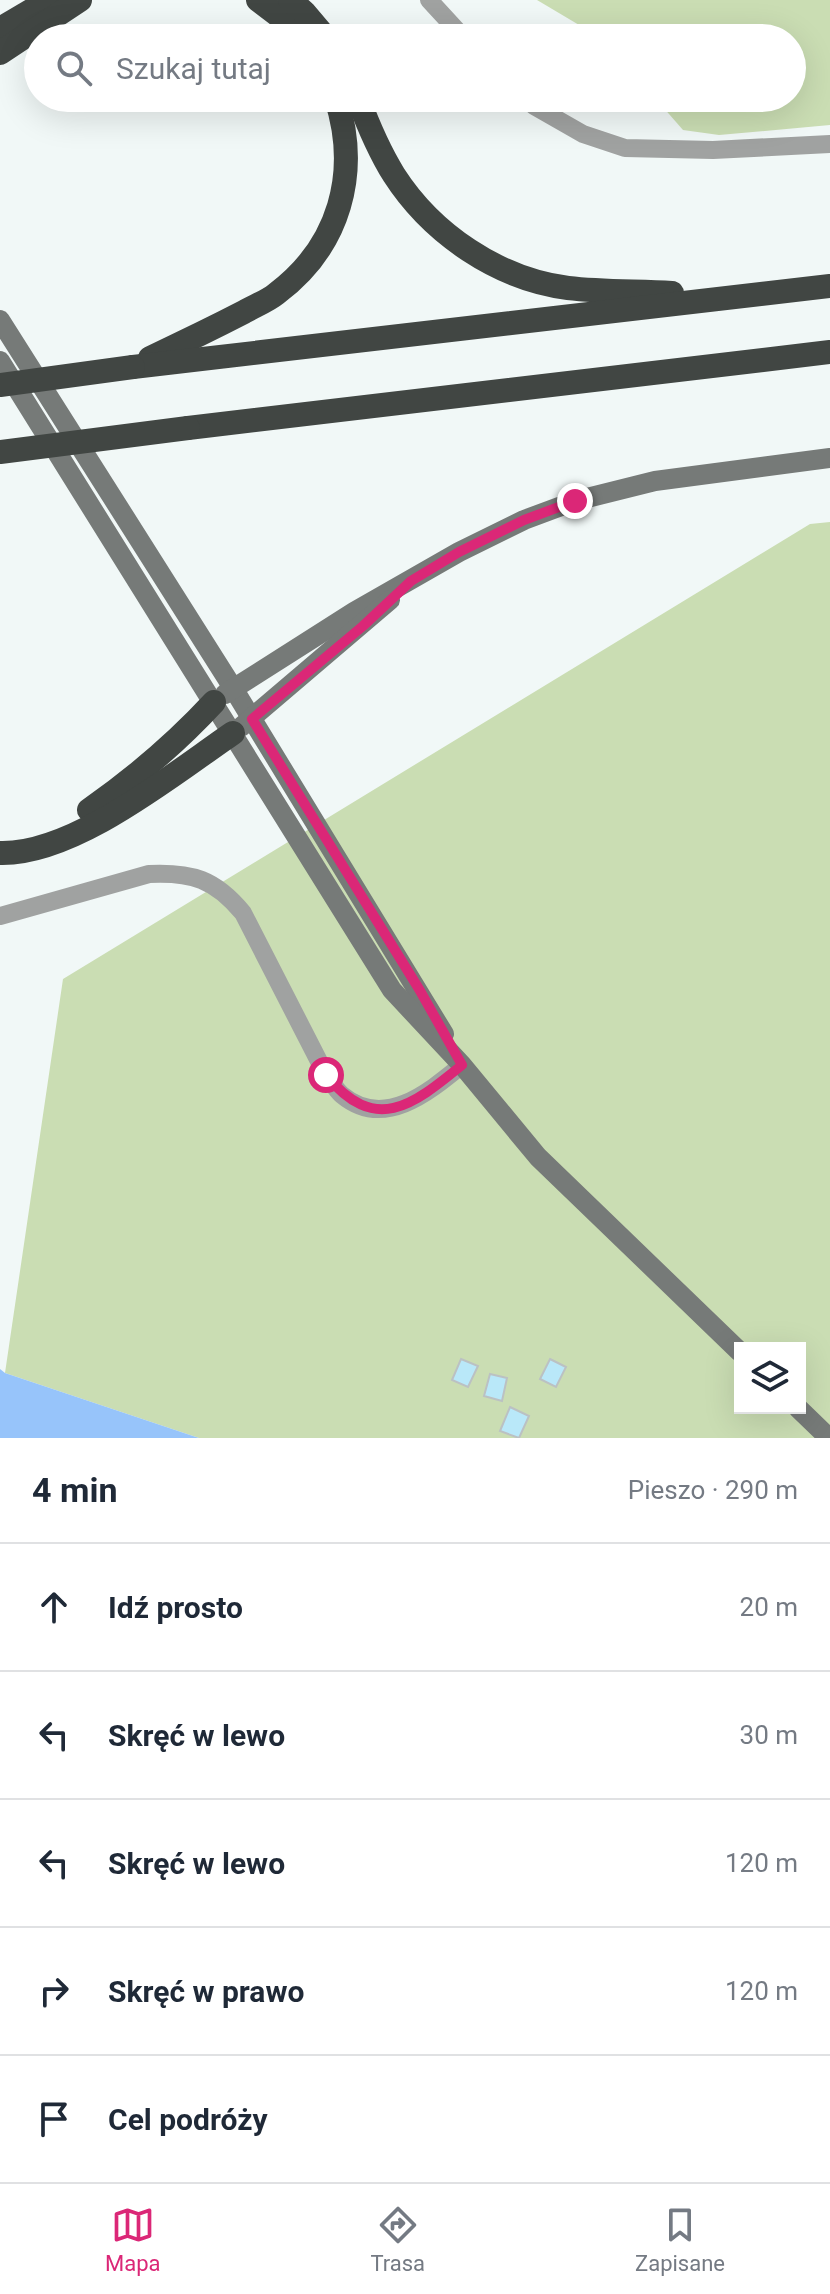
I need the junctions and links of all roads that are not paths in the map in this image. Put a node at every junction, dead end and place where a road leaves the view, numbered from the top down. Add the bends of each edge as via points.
1 (49, 0) edge
2 (80, 0) edge
3 (258, 0) edge
4 (290, 0) edge
5 (429, 0) edge
6 (44, 24) edge
7 (287, 24) edge
8 (314, 24) edge
9 (451, 24) edge
10 (0, 29) edge
11 (24, 37) edge
12 (0, 53) edge
13 (340, 112) edge
14 (364, 112) edge
15 (544, 112) edge
16 (830, 144) edge
17 (830, 286) edge
18 (790, 290) junction
19 (0, 320) edge
20 (830, 352) edge
21 (0, 361) edge
22 (133, 367) junction
23 (0, 385) edge
24 (0, 452) edge
25 (830, 458) edge
26 (411, 581) junction
27 (224, 695) junction
28 (242, 726) junction
29 (0, 839) edge
30 (0, 853) edge
31 (0, 916) edge
32 (462, 1065) junction
33 (734, 1346) edge
34 (804, 1414) edge
35 (829, 1438) edge

1 - 10 highway
2 - 6 highway
3 - 7 highway
4 - 8 highway
5 - 9 street
11 - 12 highway
13 - 22 highway via 348,150 337,212 325,241 299,274 274,296
14 - 18 highway via 394,175 421,210 446,234 519,276 567,288 676,294
15 - 16 street via 583,134 625,148
17 - 18 highway
18 - 22 highway
19 - 27 main road
20 - 24 highway, bridge
21 - 27 main road
22 - 23 highway, bridge
25 - 26 main road via 655,481 575,501 524,520
26 - 27 main road
26 - 28 main road
27 - 28 main road
27 - 29 highway via 178,740 85,813 54,828
28 - 30 highway via 89,827 54,844
28 - 32 main road via 392,990
31 - 32 street via 149,874 196,877 229,896 243,913 326,1075 342,1095 365,1107 388,1110 410,1102
32 - 33 main road via 538,1157
34 - 35 main road

